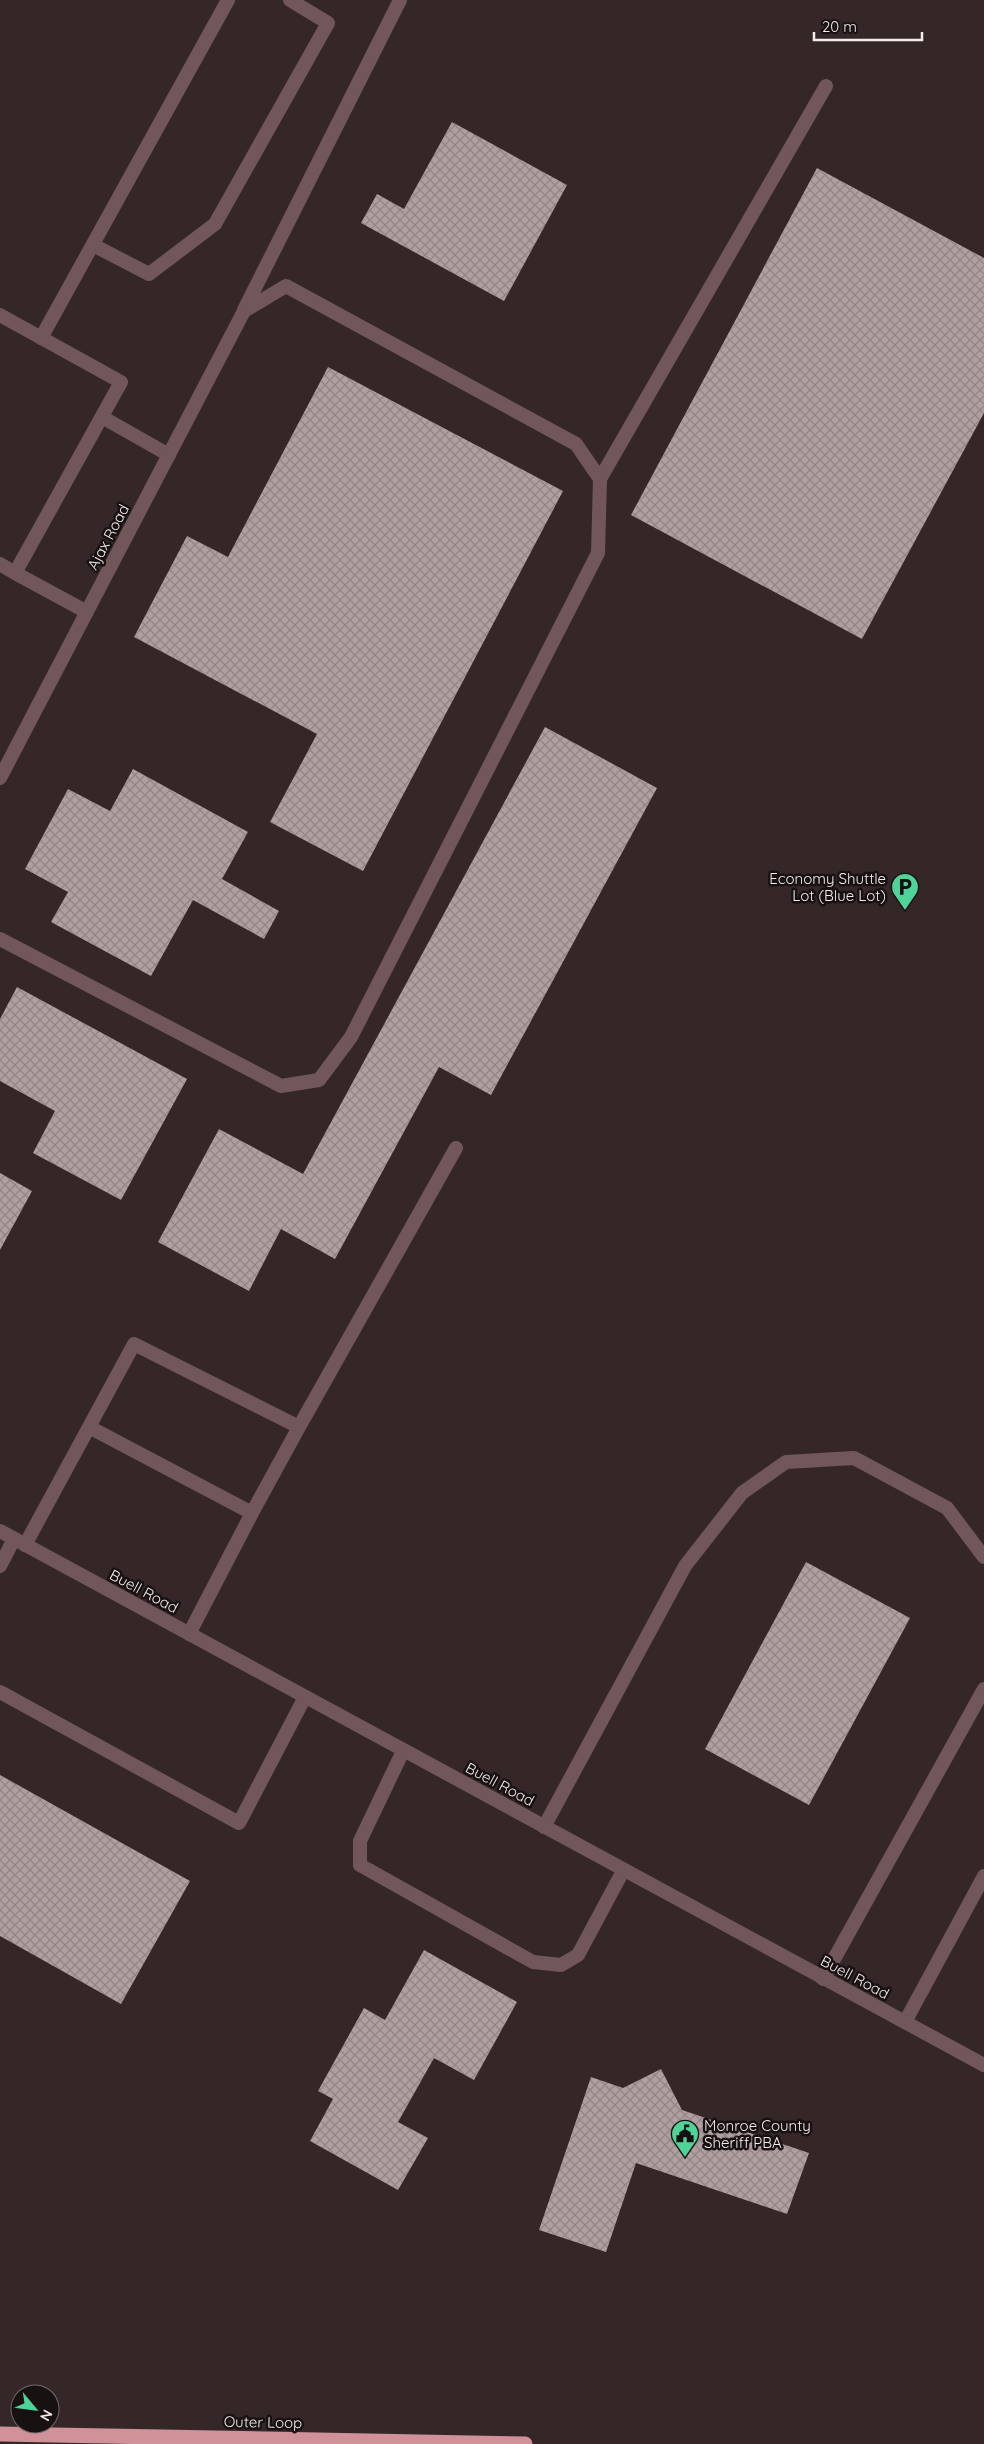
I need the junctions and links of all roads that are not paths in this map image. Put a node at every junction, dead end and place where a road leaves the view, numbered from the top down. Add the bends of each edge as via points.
1 (228, 0) edge
2 (290, 0) edge
3 (400, 0) edge
4 (826, 86) dead end
5 (93, 245) junction
6 (244, 311) junction
7 (0, 315) edge
8 (42, 338) junction
9 (102, 417) junction
10 (169, 455) junction
11 (600, 479) junction
12 (0, 564) edge
13 (16, 573) junction
14 (87, 612) junction
15 (0, 778) edge
16 (0, 939) edge
17 (456, 1148) dead end
18 (89, 1427) junction
19 (299, 1428) junction
20 (252, 1513) junction
21 (0, 1532) edge
22 (20, 1542) junction
23 (984, 1558) edge
24 (0, 1566) edge
25 (189, 1634) junction
26 (984, 1689) edge
27 (0, 1692) edge
28 (304, 1697) junction
29 (403, 1751) junction
30 (544, 1826) junction
31 (624, 1871) junction
32 (984, 1876) edge
33 (823, 1979) junction
34 (905, 2022) junction
35 (984, 2065) edge
36 (0, 2434) edge
37 (525, 2444) edge

1 - 5 street
2 - 5 street via 328,23 215,224 149,274
3 - 6 street, Ajax Road
4 - 11 street
5 - 8 street
6 - 10 street, Ajax Road
6 - 11 street via 286,286 576,444
7 - 8 street
8 - 9 street via 121,382
9 - 10 street
9 - 13 street
10 - 14 street, Ajax Road
11 - 16 street via 598,553 351,1037 319,1080 280,1086
12 - 13 street
13 - 14 street
14 - 15 street, Ajax Road
17 - 19 street
18 - 19 street via 134,1344
18 - 20 street
18 - 22 street
19 - 20 street
20 - 25 street
21 - 22 street, Buell Road
22 - 24 street
22 - 25 street, Buell Road
23 - 30 street via 947,1508 854,1458 786,1462 742,1493 685,1566
25 - 28 street, Buell Road
26 - 33 street
27 - 28 street via 240,1823
28 - 29 street, Buell Road
29 - 30 street, Buell Road
29 - 31 street via 360,1841 360,1865 533,1962 561,1965 578,1955
30 - 31 street, Buell Road
31 - 33 street, Buell Road
32 - 34 street
33 - 34 street, Buell Road
34 - 35 street, Buell Road
36 - 37 highway, Outer Loop

